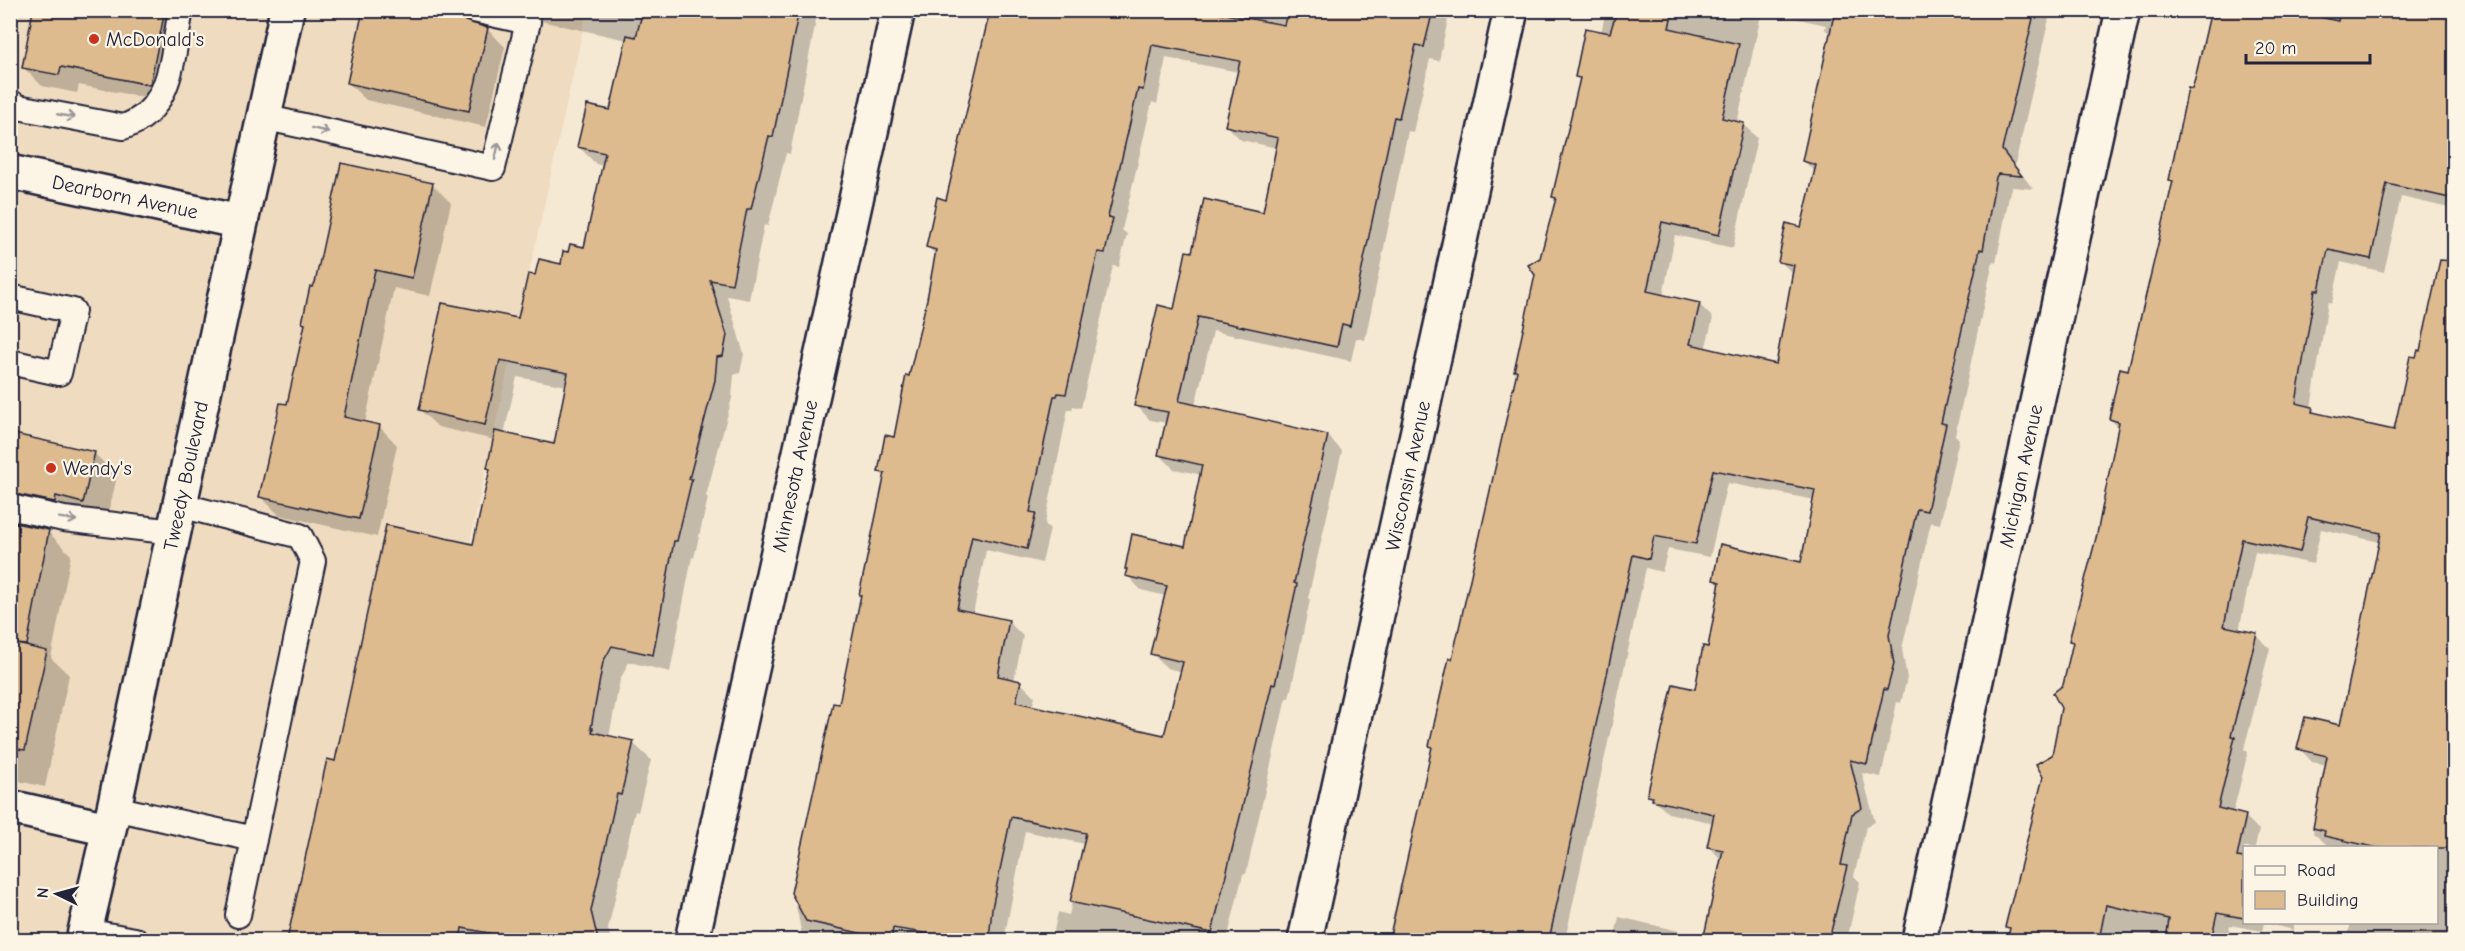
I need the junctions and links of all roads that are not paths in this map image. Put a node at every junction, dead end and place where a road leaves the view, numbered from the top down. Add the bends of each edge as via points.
1 (182, 10) edge
2 (287, 10) edge
3 (474, 10) edge
4 (898, 10) edge
5 (1510, 10) edge
6 (2123, 10) edge
7 (10, 102) edge
8 (263, 117) junction
9 (10, 172) edge
10 (240, 222) junction
11 (10, 297) edge
12 (10, 363) edge
13 (10, 507) edge
14 (177, 519) junction
15 (10, 807) edge
16 (111, 819) junction
17 (254, 839) junction
18 (238, 915) dead end
19 (84, 936) edge
20 (135, 940) edge
21 (692, 940) edge
22 (1305, 940) edge
23 (1919, 940) edge

7 -> 1 lane via 18,107 123,127 136,123 160,101
2 - 8 street, Tweedy Boulevard
8 -> 3 lane via 493,168 528,22
4 - 21 street, Minnesota Avenue
5 - 22 street, Wisconsin Avenue
6 - 23 street, Michigan Avenue
8 - 10 street, Tweedy Boulevard
9 - 10 street, Dearborn Avenue
10 - 14 street, Tweedy Boulevard
11 - 12 lane via 73,312 59,373
13 -> 14 lane via 64,519
14 - 16 street, Tweedy Boulevard
14 - 17 lane via 300,536 314,561
15 - 16 street
16 - 17 lane
16 - 19 street, Tweedy Boulevard
17 - 18 lane
19 - 20 lane

